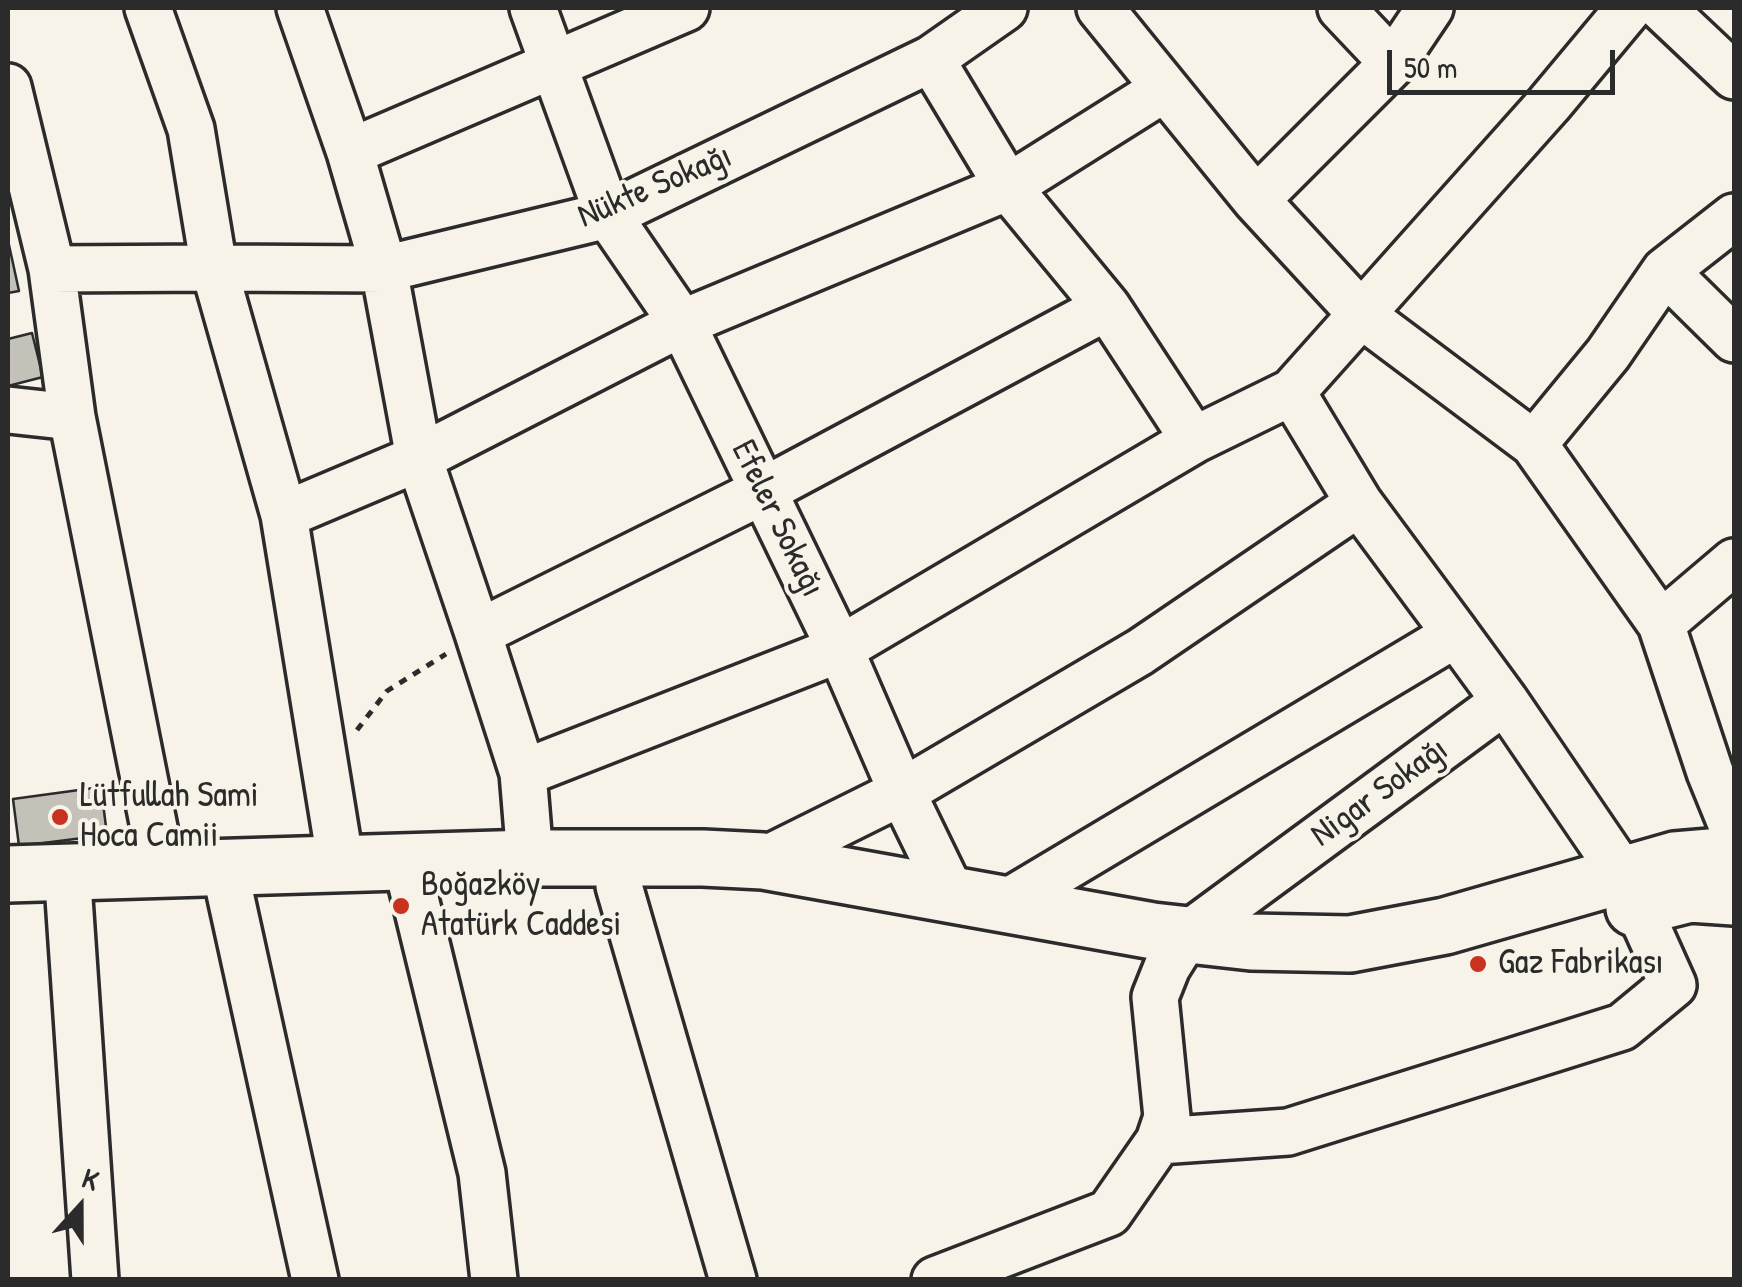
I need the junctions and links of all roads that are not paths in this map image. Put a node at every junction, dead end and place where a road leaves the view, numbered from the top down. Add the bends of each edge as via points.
1 (148, 8) edge
2 (300, 8) edge
3 (533, 8) edge
4 (686, 8) edge
5 (1004, 8) edge
6 (1100, 8) edge
7 (1341, 8) edge
8 (1430, 8) edge
9 (1629, 8) edge
10 (1662, 8) edge
11 (931, 58) junction
12 (1394, 63) junction
13 (554, 65) junction
14 (1734, 76) edge
15 (8, 87) edge
16 (1164, 90) junction
17 (350, 152) junction
18 (1008, 187) junction
19 (1256, 200) junction
20 (608, 215) junction
21 (1734, 218) edge
22 (52, 268) junction
23 (214, 268) junction
24 (384, 269) junction
25 (1665, 271) junction
26 (1106, 307) junction
27 (1363, 316) junction
28 (682, 323) junction
29 (1734, 339) edge
30 (1292, 392) junction
31 (8, 410) edge
32 (72, 417) junction
33 (1194, 440) junction
34 (1534, 444) junction
35 (419, 458) junction
36 (763, 491) junction
37 (1359, 504) junction
38 (284, 515) junction
39 (1729, 577) edge
40 (1661, 624) junction
41 (478, 633) junction
42 (1456, 634) junction
43 (840, 649) junction
44 (1505, 701) junction
45 (524, 774) junction
46 (902, 792) junction
47 (1734, 831) edge
48 (1734, 855) edge
49 (530, 858) junction
50 (763, 861) junction
51 (341, 865) junction
52 (162, 868) junction
53 (9, 872) edge
54 (228, 884) junction
55 (412, 886) junction
56 (619, 886) junction
57 (1631, 891) junction
58 (1734, 897) edge
59 (68, 898) junction
60 (978, 900) junction
61 (1177, 951) junction
62 (1159, 1141) junction
63 (95, 1280) edge
64 (316, 1280) edge
65 (494, 1280) edge
66 (733, 1280) edge
67 (935, 1280) edge

1 - 23 street via 191,129
2 - 17 street
3 - 13 street, Efeler Sokağı
4 - 13 street
5 - 11 street, Nükte Sokağı
6 - 16 street
7 - 12 street
8 - 12 street
9 - 27 street
10 - 14 street
11 - 18 street
11 - 20 street, Nükte Sokağı
12 - 19 street
13 - 17 street
13 - 20 street, Efeler Sokağı
15 - 22 street
16 - 18 street
16 - 19 street
17 - 24 street
18 - 26 street
18 - 28 street
19 - 27 street
20 - 24 street, Nükte Sokağı
20 - 28 street, Efeler Sokağı
21 - 25 street
22 - 23 street, Nükte Sokağı
22 - 32 street
23 - 24 street, Nükte Sokağı
23 - 38 street
24 - 35 street
25 - 29 street
25 - 34 street
26 - 33 street
26 - 36 street
27 - 30 street
27 - 34 street
28 - 35 street
28 - 36 street, Efeler Sokağı
30 - 33 street
30 - 37 street
31 - 32 street
32 - 52 street
33 - 43 street
34 - 40 street
35 - 38 street
35 - 41 street
36 - 41 street
36 - 43 street, Efeler Sokağı
37 - 42 street
37 - 46 street via 1140,652
38 - 51 street
39 - 40 street
40 - 47 street
41 - 45 street
42 - 44 street
42 - 60 street
43 - 45 street
43 - 46 street, Efeler Sokağı
44 - 57 street
44 - 61 street, Nigar Sokağı
45 - 49 street
46 - 50 street
46 - 60 street, Efeler Sokağı
48 - 57 main road via 1675,860
49 - 50 main road
49 - 51 main road
50 - 60 main road
51 - 52 main road
52 - 53 main road
53 - 59 main road
54 - 55 main road
54 - 59 main road
54 - 64 street
55 - 56 main road
55 - 65 street via 482,1174
56 - 61 main road via 778,899
56 - 66 street
57 - 58 main road
57 - 61 main road via 1500,948 1408,969 1238,976
57 - 62 street via 1673,986 1622,1027 1288,1132
59 - 63 street
60 - 61 main road
61 - 62 street via 1154,997 1167,1117
62 - 67 street via 1110,1213

